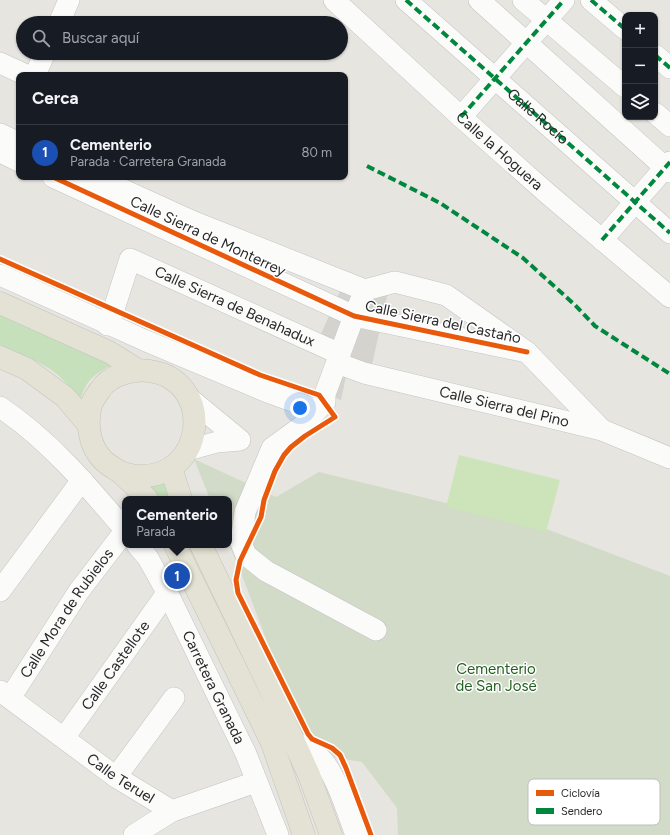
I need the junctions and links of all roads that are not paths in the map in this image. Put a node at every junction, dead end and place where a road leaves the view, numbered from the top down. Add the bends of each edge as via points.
1 (69, 0) edge
2 (334, 0) edge
3 (406, 0) edge
4 (479, 0) edge
5 (524, 0) edge
6 (564, 0) edge
7 (591, 0) edge
8 (61, 16) edge
9 (547, 20) junction
10 (622, 26) edge
11 (527, 42) junction
12 (658, 58) edge
13 (42, 60) edge
14 (0, 63) edge
15 (670, 68) edge
16 (20, 72) edge
17 (36, 72) edge
18 (496, 78) junction
19 (622, 84) edge
20 (658, 116) edge
21 (461, 117) junction
22 (670, 126) edge
23 (0, 134) edge
24 (16, 142) edge
25 (0, 152) edge
26 (16, 160) edge
27 (668, 167) edge
28 (59, 180) edge
29 (102, 180) edge
30 (635, 203) junction
31 (670, 233) edge
32 (602, 240) junction
33 (0, 276) edge
34 (365, 290) junction
35 (670, 298) edge
36 (0, 303) edge
37 (354, 316) junction
38 (107, 325) junction
39 (527, 352) junction
40 (0, 357) edge
41 (338, 358) junction
42 (138, 370) junction
43 (189, 398) junction
44 (0, 407) edge
45 (317, 410) junction
46 (88, 424) junction
47 (602, 430) junction
48 (240, 440) junction
49 (188, 450) junction
50 (270, 453) junction
51 (670, 458) edge
52 (171, 468) junction
53 (120, 472) junction
54 (82, 480) junction
55 (144, 496) edge
56 (180, 496) edge
57 (122, 527) edge
58 (122, 534) edge
59 (140, 548) edge
60 (176, 548) edge
61 (202, 548) edge
62 (0, 591) edge
63 (167, 593) junction
64 (376, 630) dead end
65 (5, 694) edge
66 (174, 698) dead end
67 (64, 738) junction
68 (294, 742) junction
69 (116, 777) junction
70 (256, 782) junction
71 (172, 811) junction
72 (134, 835) edge
73 (278, 835) edge
74 (304, 835) edge
75 (331, 835) edge
76 (356, 835) edge

1 - 8 street
2 - 21 street, Calle la Hoguera
3 - 18 street, Calle Rocío
4 - 11 street
5 - 9 street
6 - 9 street
7 - 10 street
9 - 11 street
9 - 19 street
11 - 18 street
11 - 27 street
12 - 15 street
13 - 17 street
14 - 16 street
18 - 21 street
18 - 30 street, Calle Rocío
20 - 22 street
21 - 32 street, Calle la Hoguera
23 - 24 street
25 - 26 street
27 - 30 street
28 - 37 street, Calle Sierra de Monterrey
29 - 34 street via 194,222
30 - 31 street, Calle Rocío
30 - 32 street
32 - 35 street, Calle la Hoguera
33 - 38 street
34 - 37 street
34 - 39 street via 395,282 446,295
36 - 42 main road via 109,352
37 - 39 street, Calle Sierra del Castaño
37 - 41 street
38 - 41 street, Calle Sierra de Benahadux via 130,259
38 - 45 street via 270,394
39 - 47 street
40 - 46 main road via 27,369 65,397
41 - 45 street via 325,394 325,402
41 - 47 street, Calle Sierra del Pino via 364,373
42 - 43 main road via 158,372 176,382
42 - 46 main road via 118,375 102,387 91,404
43 - 48 street
43 - 49 main road via 194,416 194,433
44 - 54 street via 47,444
45 - 50 street via 302,427 272,448
46 - 53 main road via 92,444 103,461
47 - 51 street, Calle Sierra del Pino
48 - 49 street via 217,442
48 - 50 street
49 - 52 main road
50 - 64 street via 245,512 241,543 246,555 266,571
52 - 53 main road via 155,475 144,476
52 - 56 main road
53 - 55 main road
54 - 57 street
54 - 62 street
58 - 65 street, Calle Mora de Rubielos
59 - 63 street, Carretera Granada via 148,558
60 - 74 main road, Carretera Granada via 272,743
61 - 68 main road
63 - 67 street, Calle Castellote
63 - 70 street, Carretera Granada via 246,754
65 - 67 street, Calle Teruel
66 - 69 street
67 - 69 street, Calle Teruel
68 - 75 main road
68 - 76 street via 320,758 327,767
69 - 71 street, Calle Teruel
70 - 71 street, Calle Teruel
70 - 73 street, Carretera Granada
71 - 72 street

